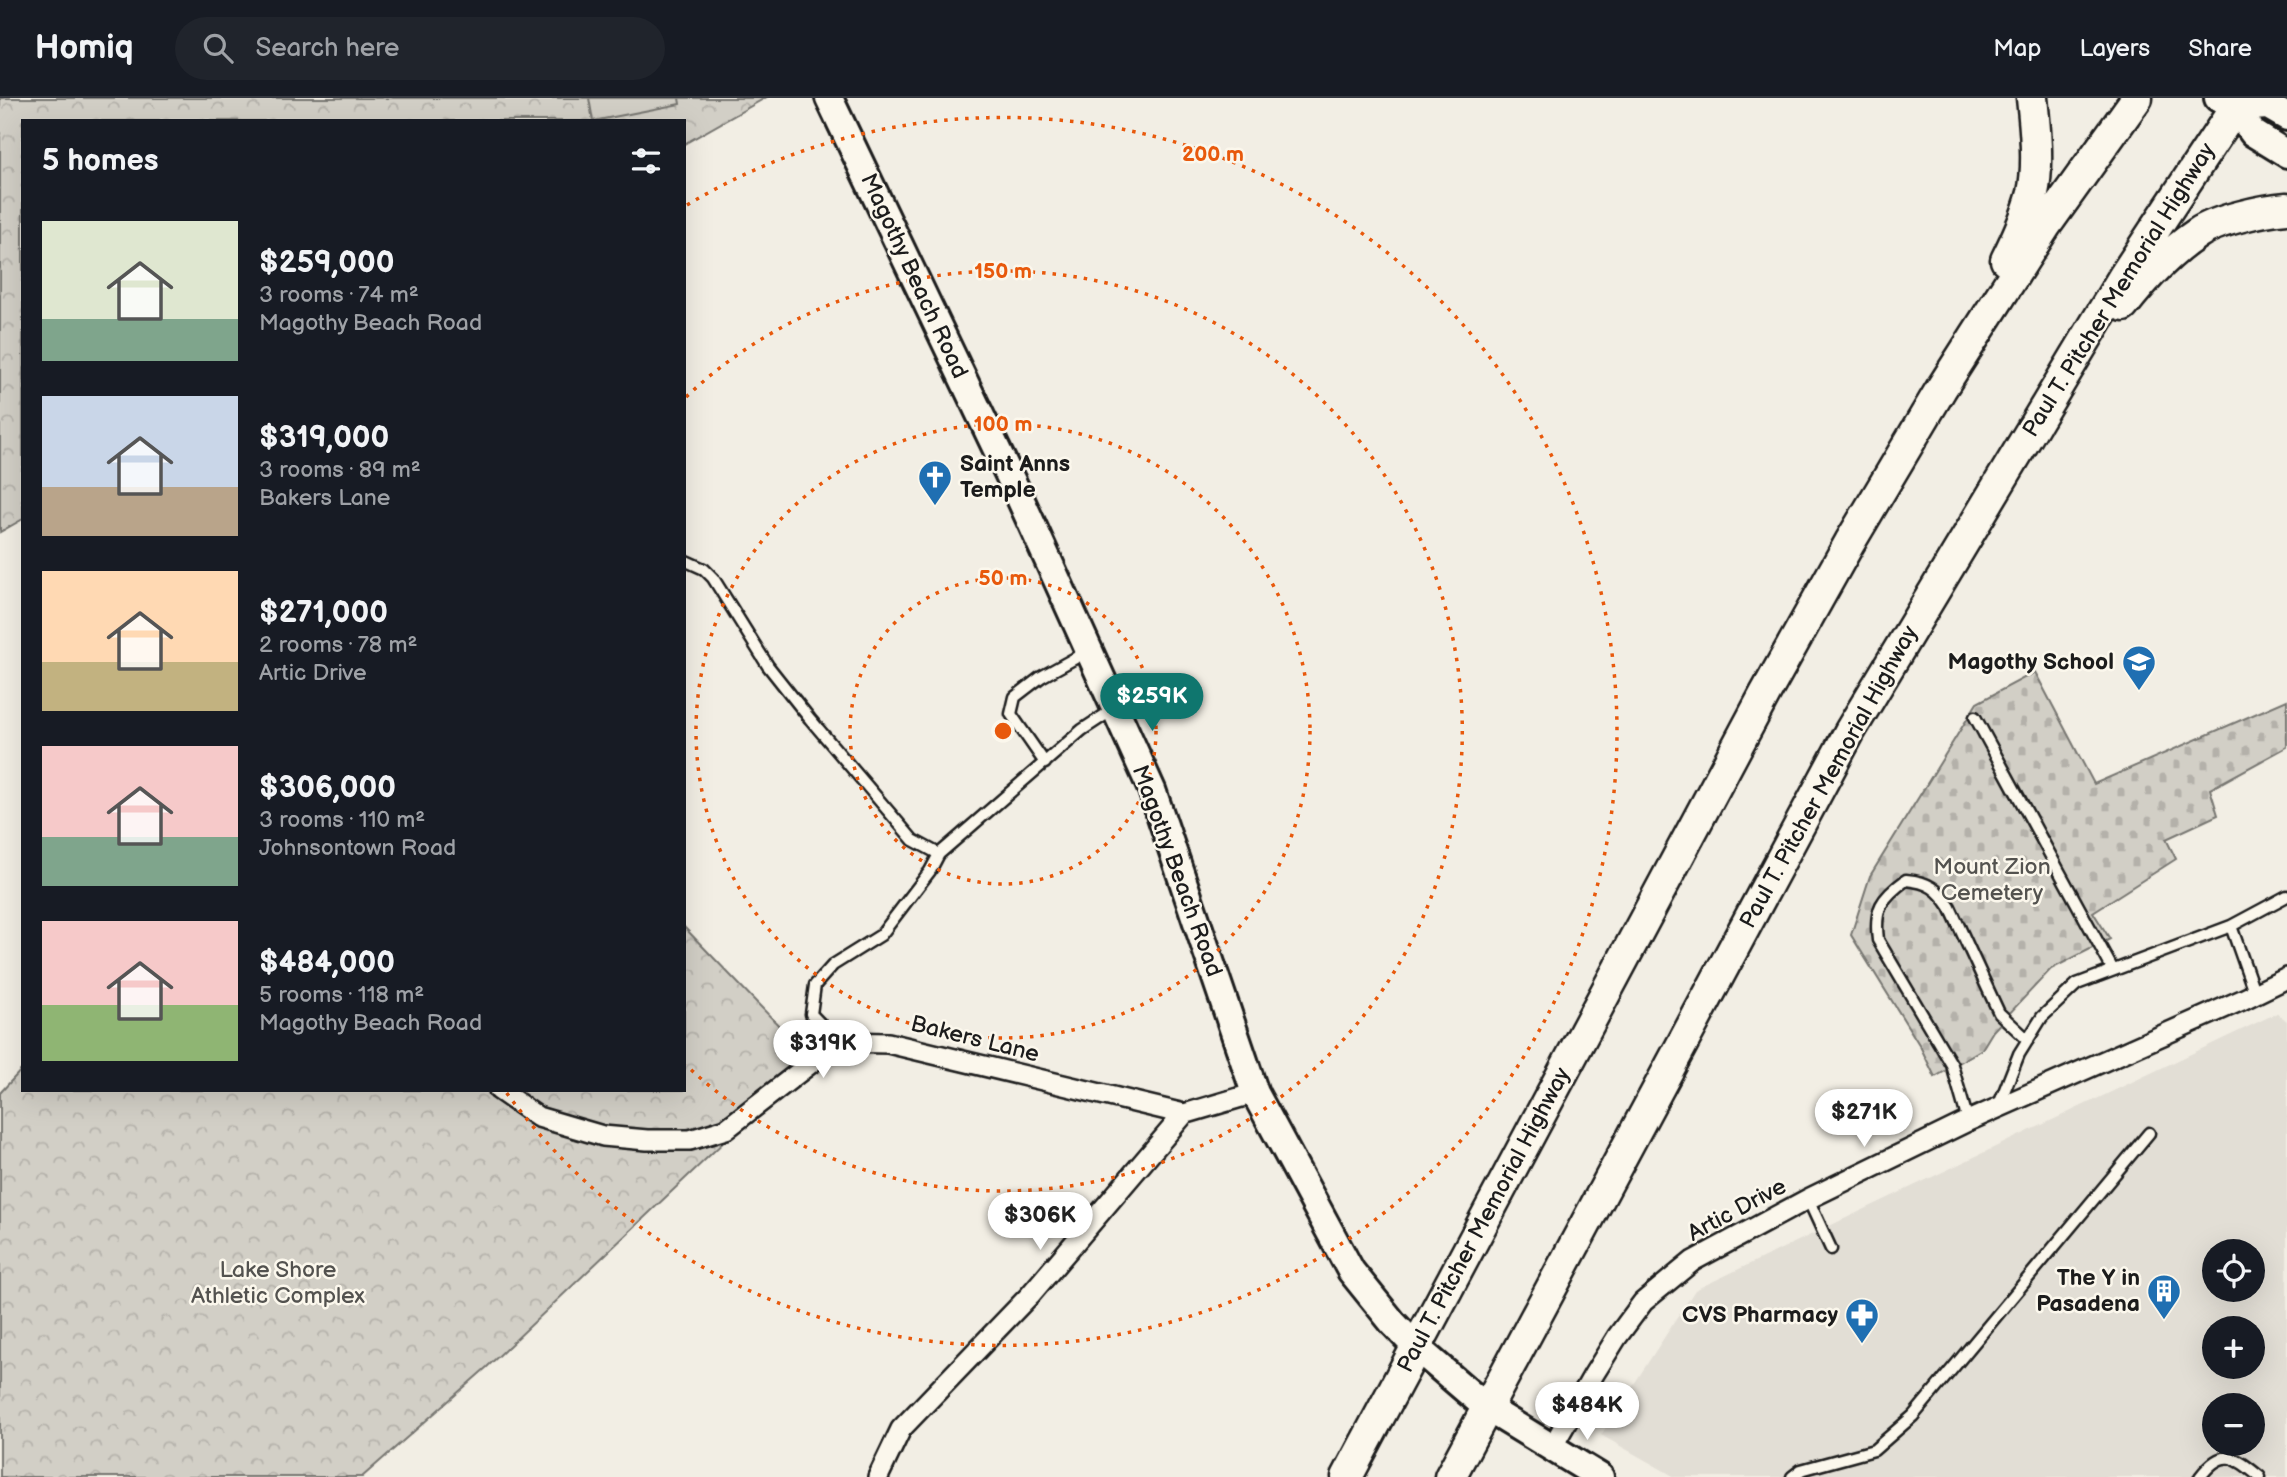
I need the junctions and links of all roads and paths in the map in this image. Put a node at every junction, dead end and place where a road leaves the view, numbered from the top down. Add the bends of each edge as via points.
1 (829, 98) edge
2 (2032, 98) edge
3 (2137, 98) edge
4 (2232, 101) edge
5 (2287, 117) edge
6 (2287, 154) edge
7 (2287, 208) edge
8 (1941, 389) junction
9 (2032, 426) junction
10 (686, 561) edge
11 (1089, 651) junction
12 (1115, 708) junction
13 (1975, 717) dead end
14 (1045, 763) junction
15 (939, 854) junction
16 (2287, 896) edge
17 (2231, 926) junction
18 (2113, 970) junction
19 (2287, 978) edge
20 (2255, 994) junction
21 (2028, 1040) junction
22 (838, 1042) junction
23 (502, 1092) edge
24 (1255, 1093) junction
25 (1998, 1107) junction
26 (1184, 1114) junction
27 (1968, 1121) junction
28 (2148, 1133) dead end
29 (1808, 1199) junction
30 (1831, 1249) dead end
31 (1416, 1347) junction
32 (1487, 1408) junction
33 (1551, 1449) junction
34 (878, 1477) edge
35 (1347, 1477) edge
36 (1450, 1477) edge
37 (1600, 1477) edge
38 (1792, 1477) edge
39 (2200, 1477) edge
40 (2260, 1477) edge

1 - 11 street, Magothy Beach Road
2 - 8 main road via 2033,190 2019,234
3 - 8 main road, Paul T. Pitcher Memorial Highway via 2046,225
4 - 5 street via 2268,106
4 - 6 street via 2253,134
4 - 9 main road, Paul T. Pitcher Memorial Highway
7 - 9 main road via 2244,216 2200,232 2165,259 2135,290
8 - 31 main road, Paul T. Pitcher Memorial Highway via 1765,694
9 - 32 main road, Paul T. Pitcher Memorial Highway via 1850,731
10 - 15 lane via 713,578 768,666 914,840
11 - 12 street, Magothy Beach Road
11 - 14 lane via 1015,697 1011,714
12 - 14 lane
12 - 24 street, Magothy Beach Road via 1152,790
13 - 18 lane
14 - 15 lane
15 - 22 lane via 881,935 833,965 815,985 811,1014
16 - 17 lane
17 - 18 lane
17 - 20 lane
18 - 21 lane via 2077,984 2042,1017
19 - 20 street, Artic Drive
20 - 25 street, Artic Drive
21 - 25 lane
21 - 27 lane via 1999,1013 1940,892 1920,881 1906,880 1894,888 1880,905 1875,923 1878,940 1952,1065
22 - 23 street via 726,1129 690,1140 603,1136 538,1117
22 - 26 street, Bakers Lane via 888,1043
24 - 26 street
24 - 31 street, Magothy Beach Road via 1351,1271
25 - 27 street, Artic Drive
26 - 34 street via 1030,1294 901,1429
27 - 29 street, Artic Drive
28 - 38 lane via 1913,1416 1874,1450 1801,1470
29 - 30 lane
29 - 33 street, Artic Drive via 1693,1261 1643,1302
31 - 32 street, Magothy Beach Road
31 - 35 main road, Paul T. Pitcher Memorial Highway
32 - 33 street, Magothy Beach Road
32 - 36 main road, Paul T. Pitcher Memorial Highway
33 - 37 street, Magothy Beach Road
39 - 40 lane via 2209,1465 2229,1457

